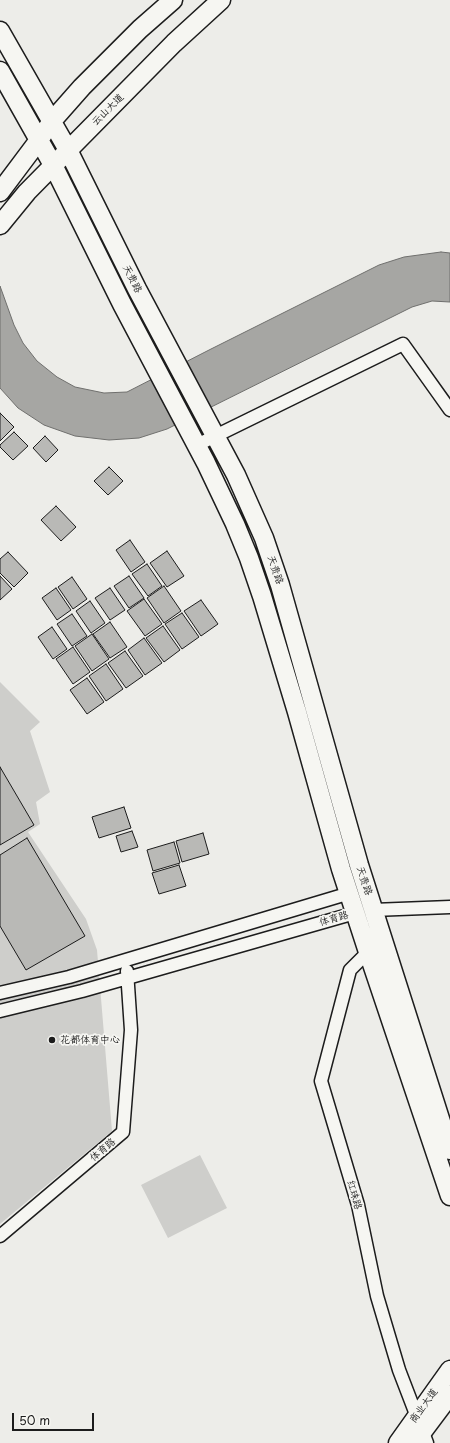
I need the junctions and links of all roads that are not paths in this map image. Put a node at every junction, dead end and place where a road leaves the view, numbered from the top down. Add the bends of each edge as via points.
1 (173, 0) edge
2 (221, 0) edge
3 (0, 31) edge
4 (0, 71) edge
5 (52, 121) junction
6 (40, 140) junction
7 (68, 150) junction
8 (53, 165) junction
9 (0, 192) edge
10 (0, 225) edge
11 (450, 410) edge
12 (215, 436) junction
13 (197, 445) junction
14 (350, 893) junction
15 (450, 907) edge
16 (373, 910) junction
17 (355, 913) junction
18 (368, 952) junction
19 (127, 960) junction
20 (128, 978) junction
21 (0, 993) edge
22 (0, 1011) edge
23 (450, 1150) edge
24 (450, 1196) edge
25 (0, 1236) edge
26 (450, 1370) edge
27 (450, 1395) edge
28 (421, 1433) edge
29 (398, 1443) edge

1 - 5 main road via 140,29
2 - 7 main road, 云山大道 via 174,43
3 - 5 main road, 天贵路
4 - 6 main road
5 - 6 main road
5 - 7 main road, 天贵路
6 - 8 main road, 天贵路
6 - 9 main road
7 - 8 main road, 云山大道
7 - 12 main road, 天贵路 via 137,289
8 - 10 main road, 云山大道 via 26,192
8 - 13 main road, 天贵路 via 115,290
11 - 12 street via 403,344
12 - 13 street
12 - 16 main road, 天贵路 via 251,508 280,585
13 - 14 main road, 天贵路 via 235,524 262,596
14 - 17 main road, 天贵路
14 - 19 street, 体育路
15 - 16 street
16 - 23 main road, 天贵路
17 - 18 main road, 天贵路
17 - 20 street, 体育路
18 - 24 main road, 天贵路
18 - 28 street, 红珠路 via 350,970 321,1081 358,1205 378,1296 399,1370
19 - 20 street, 体育路
19 - 21 street, 体育路
20 - 22 street, 体育路
20 - 25 street, 体育路 via 131,1030 123,1132
26 - 28 main road, 商业大道
27 - 28 main road, 商业大道
28 - 29 main road, 商业大道

